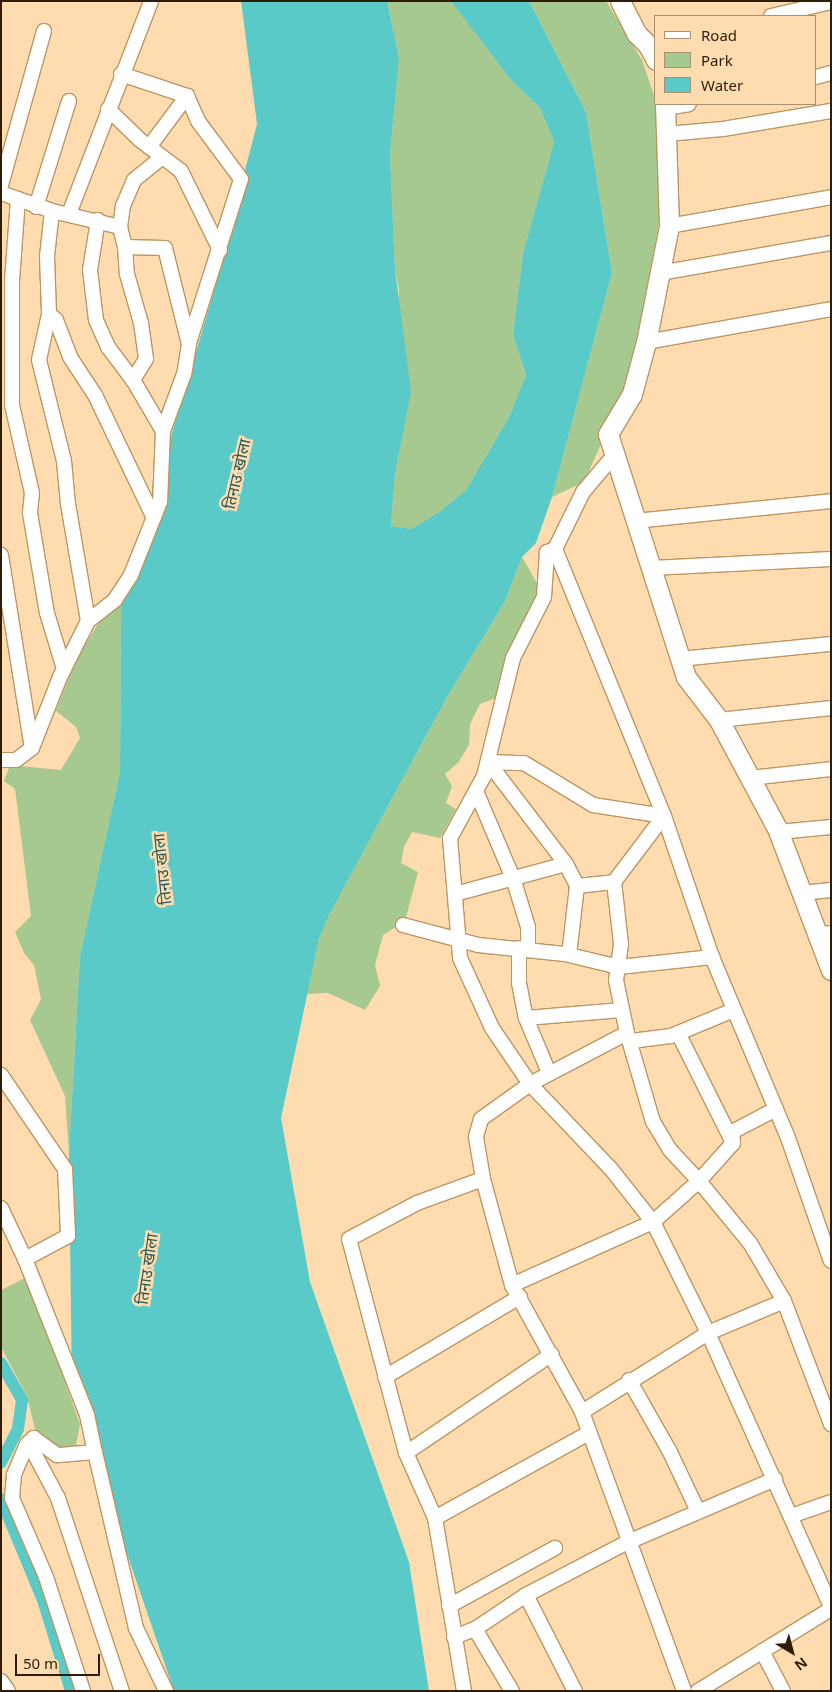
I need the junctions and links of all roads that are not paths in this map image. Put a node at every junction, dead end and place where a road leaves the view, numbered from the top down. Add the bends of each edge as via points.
1 (151, 1) edge
2 (620, 1) edge
3 (831, 2) edge
4 (775, 15) edge
5 (44, 31) dead end
6 (653, 50) edge
7 (831, 73) edge
8 (121, 74) junction
9 (817, 77) edge
10 (188, 96) junction
11 (69, 101) dead end
12 (678, 105) edge
13 (665, 106) edge
14 (108, 109) junction
15 (831, 111) edge
16 (667, 134) junction
17 (149, 147) junction
18 (162, 157) junction
19 (1, 185) edge
20 (1, 193) edge
21 (831, 197) edge
22 (18, 199) junction
23 (36, 207) junction
24 (52, 211) junction
25 (68, 214) junction
26 (98, 220) junction
27 (669, 226) junction
28 (120, 227) junction
29 (831, 243) edge
30 (126, 247) junction
31 (220, 250) junction
32 (660, 273) junction
33 (831, 310) edge
34 (49, 314) junction
35 (646, 342) junction
36 (189, 344) junction
37 (133, 380) junction
38 (163, 431) junction
39 (615, 454) junction
40 (831, 501) edge
41 (154, 518) junction
42 (635, 521) junction
43 (555, 549) junction
44 (1, 555) edge
45 (831, 560) edge
46 (652, 568) junction
47 (88, 621) junction
48 (831, 644) edge
49 (680, 659) junction
50 (64, 669) junction
51 (831, 708) edge
52 (719, 720) junction
53 (32, 748) junction
54 (1, 760) edge
55 (488, 762) junction
56 (831, 769) edge
57 (750, 778) junction
58 (476, 791) junction
59 (664, 816) junction
60 (831, 827) edge
61 (779, 832) junction
62 (566, 864) junction
63 (513, 878) junction
64 (614, 882) junction
65 (577, 886) junction
66 (831, 890) edge
67 (802, 893) junction
68 (455, 894) junction
69 (403, 926) dead end
70 (824, 934) edge
71 (459, 941) junction
72 (523, 948) junction
73 (569, 955) junction
74 (712, 957) junction
75 (619, 967) junction
76 (831, 970) edge
77 (622, 1010) junction
78 (734, 1010) junction
79 (526, 1018) junction
80 (678, 1033) junction
81 (629, 1037) junction
82 (549, 1073) junction
83 (1, 1075) edge
84 (530, 1084) junction
85 (776, 1109) junction
86 (733, 1143) junction
87 (483, 1179) junction
88 (699, 1181) junction
89 (1, 1208) edge
90 (653, 1222) junction
91 (25, 1259) junction
92 (831, 1261) edge
93 (512, 1285) junction
94 (520, 1297) junction
95 (784, 1301) junction
96 (708, 1333) junction
97 (552, 1354) junction
98 (385, 1377) junction
99 (629, 1380) junction
100 (582, 1412) junction
101 (831, 1424) edge
102 (589, 1432) junction
103 (34, 1438) junction
104 (95, 1452) junction
105 (406, 1453) junction
106 (775, 1479) junction
107 (6, 1497) edge
108 (831, 1502) edge
109 (698, 1512) junction
110 (791, 1516) junction
111 (434, 1518) junction
112 (628, 1542) junction
113 (554, 1548) dead end
114 (526, 1595) junction
115 (449, 1606) junction
116 (831, 1608) edge
117 (475, 1629) junction
118 (454, 1637) junction
119 (762, 1651) junction
120 (1, 1681) edge
121 (8, 1691) edge
122 (83, 1691) edge
123 (122, 1691) edge
124 (166, 1691) edge
125 (464, 1691) edge
126 (512, 1691) edge
127 (575, 1691) edge
128 (684, 1691) edge
129 (698, 1691) edge
130 (783, 1691) edge

1 - 8 street
2 - 6 main road via 636,33
3 - 4 street
5 - 19 street
7 - 9 street
8 - 10 street
8 - 14 street
10 - 17 street
10 - 31 street via 198,121 241,179
11 - 23 street
12 - 13 street
13 - 16 main road
14 - 17 street
14 - 25 street
15 - 16 street via 723,129
16 - 27 main road
17 - 18 street
18 - 28 street via 134,180 123,206
18 - 31 street via 181,171
20 - 22 street
21 - 27 street
22 - 23 street
22 - 50 street via 12,280 12,405 32,494 30,513 46,614
23 - 24 street
24 - 25 street
24 - 34 street via 47,256
25 - 26 street
26 - 28 street
26 - 37 street via 90,270 96,320 108,347
27 - 32 main road
28 - 30 street
29 - 32 street
30 - 36 street via 165,248
30 - 37 street via 127,274 141,323 146,359
31 - 36 street
32 - 35 main road
33 - 35 street
34 - 41 street via 56,320 70,357 95,395
34 - 47 street via 39,360 64,461
35 - 39 main road via 632,394 608,434
36 - 38 street via 184,374
37 - 38 street
38 - 41 street via 160,502
39 - 42 main road
39 - 43 street via 583,492
40 - 42 street
41 - 47 street via 131,575 115,600
42 - 46 main road
43 - 55 street via 547,552 544,598 513,658
43 - 59 street
44 - 53 street
45 - 46 street
46 - 49 main road
47 - 50 street
48 - 49 street
49 - 52 main road via 686,677
50 - 53 street
51 - 52 street
52 - 57 main road
53 - 54 street via 16,760
55 - 58 street
55 - 59 street via 524,762 592,805
55 - 62 street
56 - 57 street
57 - 61 main road
58 - 63 street
58 - 68 street via 450,838
59 - 64 street
59 - 74 street
60 - 61 street
61 - 67 main road
62 - 63 street
62 - 65 street
63 - 68 street
63 - 72 street via 528,927
64 - 65 street
64 - 75 street via 621,944
65 - 73 street
66 - 67 street
67 - 70 main road
68 - 71 street
69 - 71 street
70 - 76 main road
71 - 72 street
71 - 84 street via 460,958 492,1028
72 - 73 street
72 - 79 street via 520,983
73 - 75 street
74 - 75 street
74 - 78 street
75 - 77 street via 616,980
77 - 79 street
77 - 81 street
78 - 80 street
78 - 85 street
79 - 82 street
80 - 81 street via 661,1038
80 - 86 street
81 - 82 street
81 - 88 street via 653,1122 670,1150
82 - 84 street
83 - 91 street via 65,1169 68,1236
84 - 87 street via 481,1119 476,1137
84 - 90 street via 611,1169
85 - 86 street via 732,1132
85 - 92 street
86 - 88 street
87 - 93 street
87 - 98 street via 417,1203 349,1239
88 - 90 street
88 - 95 street via 750,1243
89 - 91 street
90 - 93 street
90 - 96 street
91 - 104 street via 81,1398
93 - 94 street
94 - 97 street
94 - 98 street
95 - 96 street
95 - 101 street
96 - 99 street
96 - 106 street
97 - 100 street
97 - 105 street
98 - 105 street
99 - 100 street
99 - 109 street via 669,1450
100 - 102 street
102 - 111 street
102 - 112 street
103 - 104 street via 57,1455
103 - 107 street via 27,1444
103 - 123 street via 34,1453 58,1498
104 - 124 street via 136,1628
105 - 111 street
106 - 109 street
106 - 110 street
107 - 122 street via 46,1577
108 - 110 street
109 - 112 street
110 - 116 street
111 - 115 street
112 - 114 street
112 - 128 street
113 - 115 street
114 - 117 street
114 - 127 street
115 - 118 street
116 - 119 street
117 - 118 street
117 - 126 street
118 - 125 street
119 - 129 street
119 - 130 street
120 - 121 street

